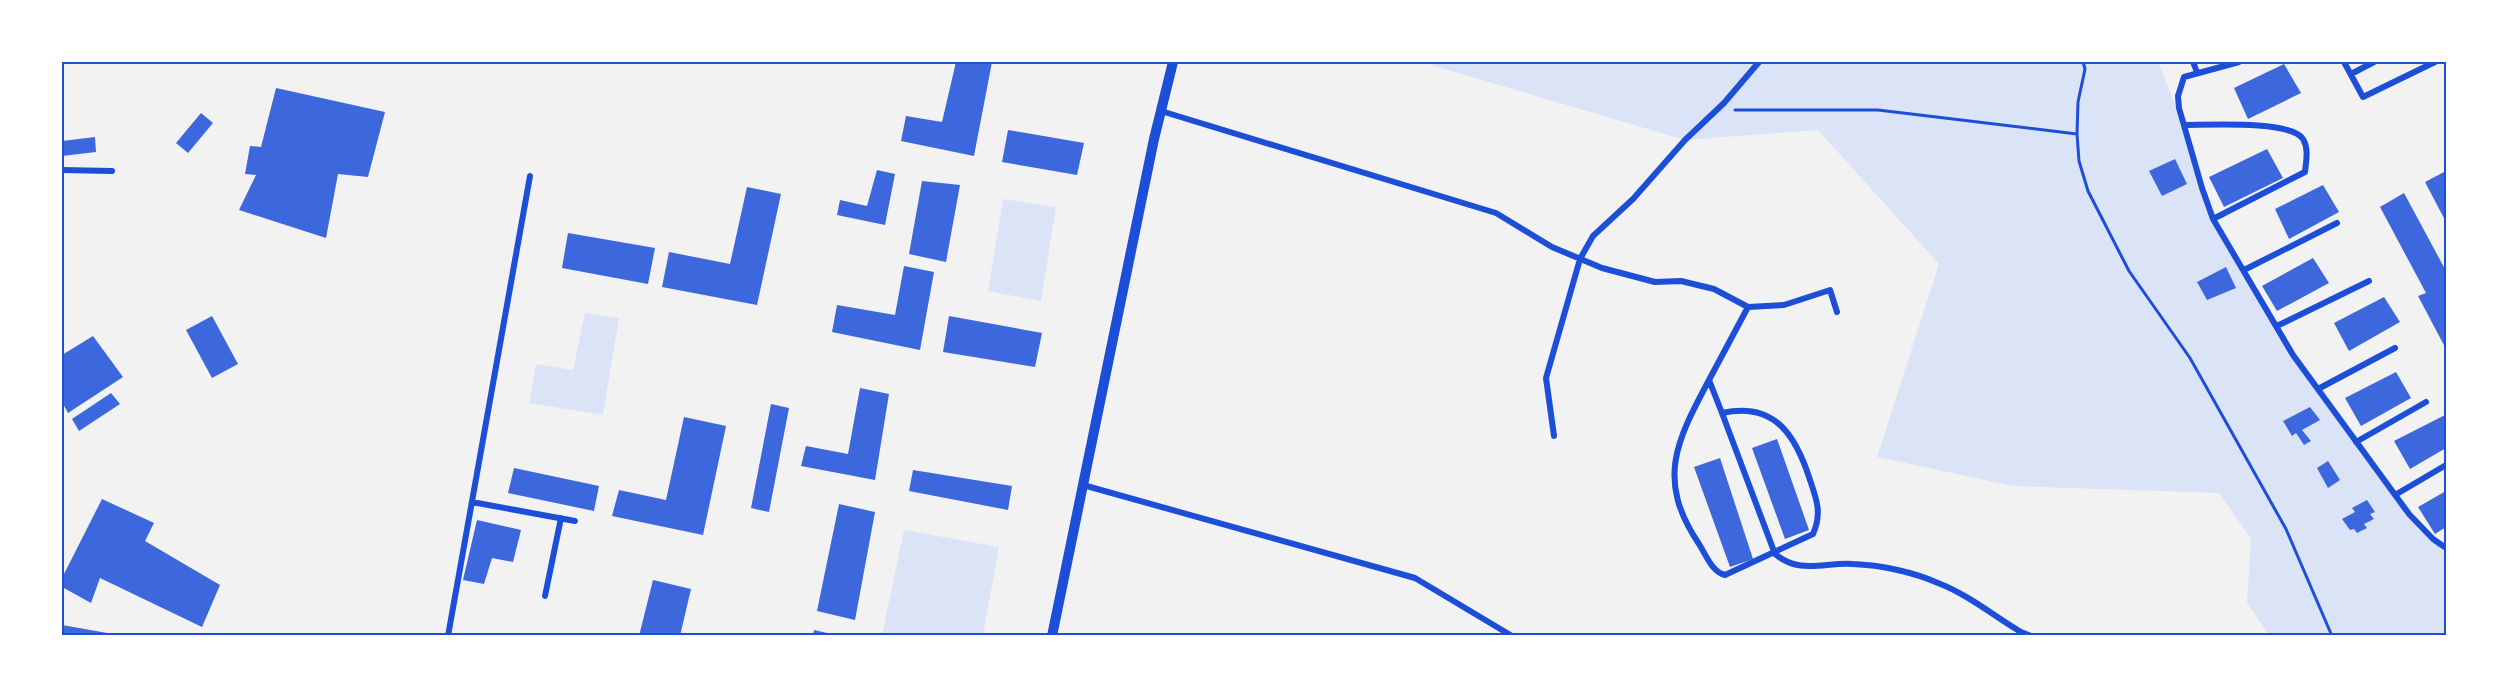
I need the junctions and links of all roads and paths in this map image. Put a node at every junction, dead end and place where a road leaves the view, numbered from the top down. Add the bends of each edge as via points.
1 (1173, 62) edge
2 (1759, 62) edge
3 (2083, 62) edge
4 (2193, 62) edge
5 (2240, 62) edge
6 (2344, 62) edge
7 (2374, 62) edge
8 (2435, 62) edge
9 (2197, 72) junction
10 (2351, 74) junction
11 (1717, 110) junction
12 (1161, 111) junction
13 (2184, 125) junction
14 (2077, 134) junction
15 (62, 170) edge
16 (112, 171) dead end
17 (530, 176) dead end
18 (2213, 219) junction
19 (2337, 223) dead end
20 (1580, 259) junction
21 (2244, 270) junction
22 (2369, 281) dead end
23 (1748, 307) junction
24 (1837, 312) dead end
25 (2277, 326) junction
26 (2395, 348) dead end
27 (1709, 380) junction
28 (2318, 389) junction
29 (2426, 402) dead end
30 (1722, 413) junction
31 (1554, 436) dead end
32 (2356, 442) junction
33 (2446, 465) edge
34 (1083, 486) junction
35 (2395, 495) junction
36 (472, 502) junction
37 (561, 518) junction
38 (574, 521) dead end
39 (2446, 548) edge
40 (1775, 554) junction
41 (545, 596) dead end
42 (448, 636) edge
43 (1052, 636) edge
44 (1512, 636) edge
45 (2031, 636) edge
46 (2332, 636) edge

1 - 12 street
2 - 11 street
3 - 14 path
4 - 9 street
5 - 9 street
6 - 10 street
7 - 10 street
8 - 10 street via 2363,97
9 - 13 street via 2184,77 2178,96
11 - 14 path via 1878,110
11 - 20 street via 1593,236
12 - 20 street via 1496,213
12 - 34 street
13 - 18 street
13 - 18 street via 2263,126 2294,131 2307,149 2305,172
14 - 46 path via 2082,173 2119,251 2190,358 2286,529
15 - 16 street
17 - 36 street
18 - 21 street
19 - 21 street
20 - 23 street via 1655,282 1681,281 1714,289
20 - 31 street via 1546,378
21 - 25 street
22 - 25 street
23 - 24 street via 1784,305 1830,290
23 - 27 street
25 - 28 street
26 - 28 street
27 - 30 street
27 - 40 street via 1681,438 1675,472 1677,504 1691,533 1720,574 1736,572
28 - 32 street
29 - 32 street
30 - 40 street
30 - 40 street via 1745,410 1766,415 1783,427 1800,452 1818,504 1819,522 1813,534
32 - 35 street
33 - 35 street
34 - 43 street
34 - 44 street via 1415,578
35 - 39 street via 2429,535
36 - 37 street
36 - 42 street
37 - 38 street
37 - 41 street
40 - 45 street via 1786,564 1853,564 1929,579

